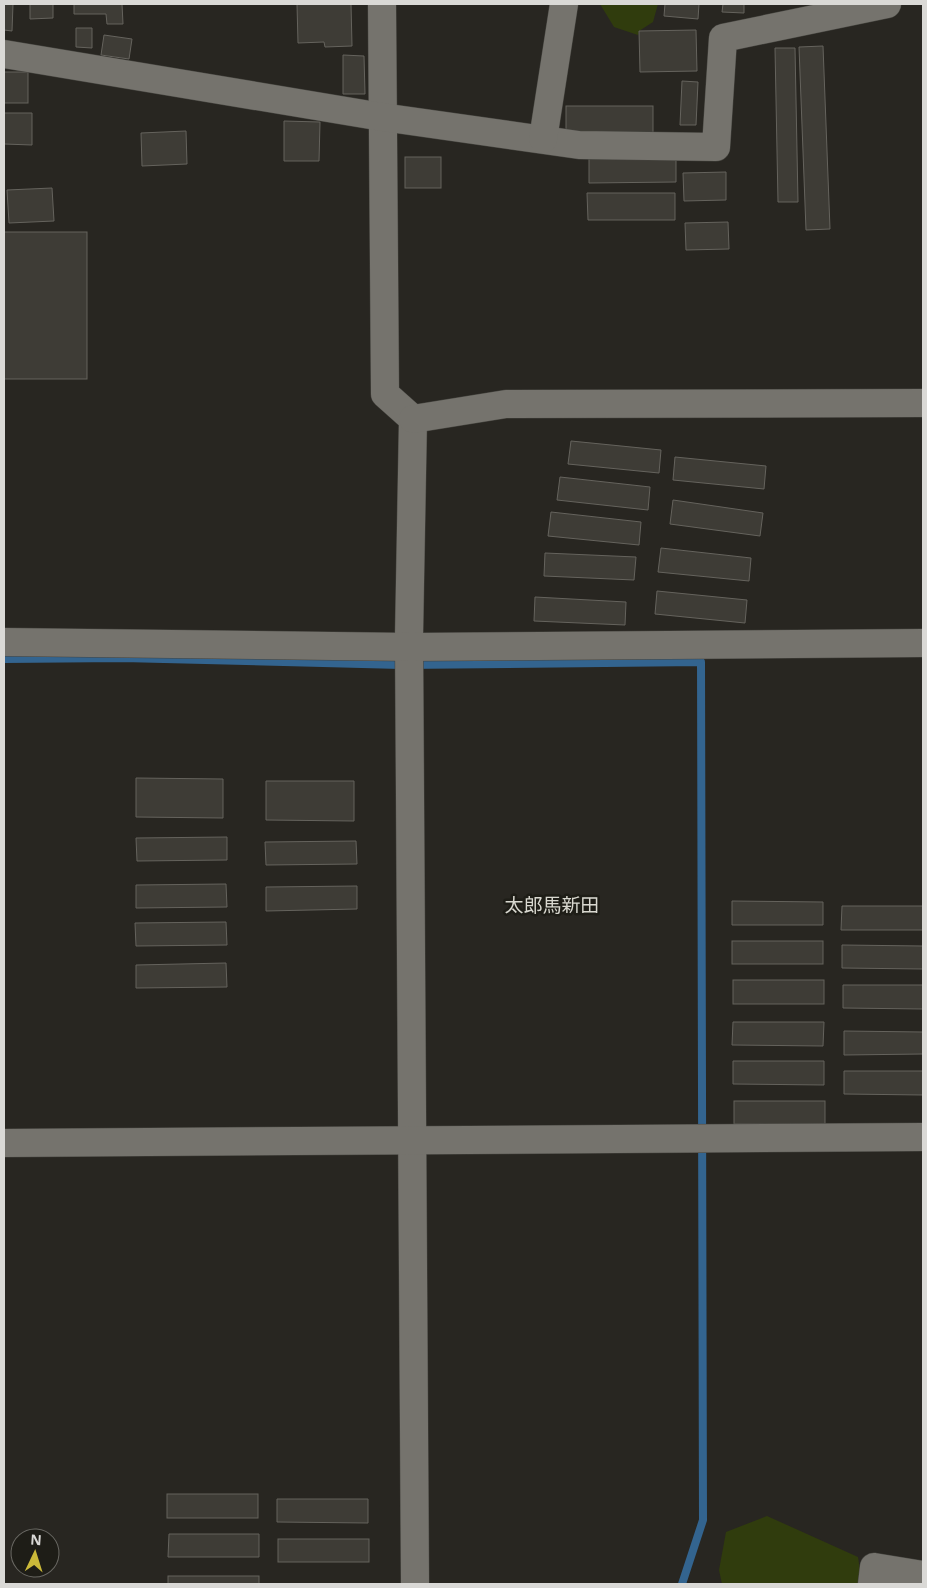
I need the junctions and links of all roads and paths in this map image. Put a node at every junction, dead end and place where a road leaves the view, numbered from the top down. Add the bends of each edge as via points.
1 (382, 4) edge
2 (564, 4) edge
3 (887, 4) edge
4 (4, 54) edge
5 (382, 117) junction
6 (544, 140) junction
7 (923, 403) edge
8 (413, 419) junction
9 (4, 642) edge
10 (923, 643) edge
11 (410, 647) junction
12 (923, 1137) edge
13 (412, 1140) junction
14 (4, 1143) edge
15 (923, 1576) edge
16 (415, 1584) edge
17 (872, 1584) edge

1 - 5 street
2 - 6 street
3 - 6 street via 723,38 716,147 579,144
4 - 5 street
5 - 6 street
5 - 8 street via 385,394
7 - 8 street via 506,404
8 - 11 street
9 - 11 street
10 - 11 street
11 - 13 street
12 - 13 street
13 - 14 street
13 - 16 street
15 - 17 street via 874,1566

